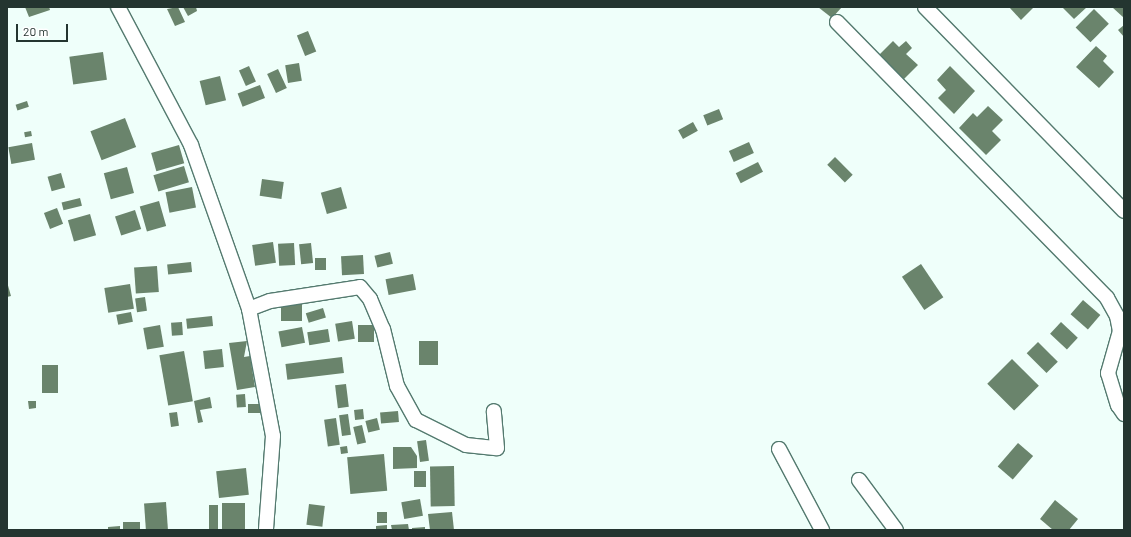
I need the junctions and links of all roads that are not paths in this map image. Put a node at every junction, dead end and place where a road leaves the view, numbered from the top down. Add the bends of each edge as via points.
1 (118, 7) edge
2 (925, 7) edge
3 (838, 22) dead end
4 (1124, 211) edge
5 (249, 309) junction
6 (1121, 312) edge
7 (494, 411) dead end
8 (1124, 414) edge
9 (779, 449) dead end
10 (859, 480) dead end
11 (266, 530) edge
12 (822, 530) edge
13 (896, 530) edge

1 - 5 street via 191,145
2 - 4 street
3 - 6 street
5 - 7 street via 270,301 360,288 370,299 383,329 397,386 416,420 466,445 498,448
5 - 11 street via 273,436
6 - 8 street via 1120,331 1108,373 1118,405
9 - 12 street
10 - 13 street

